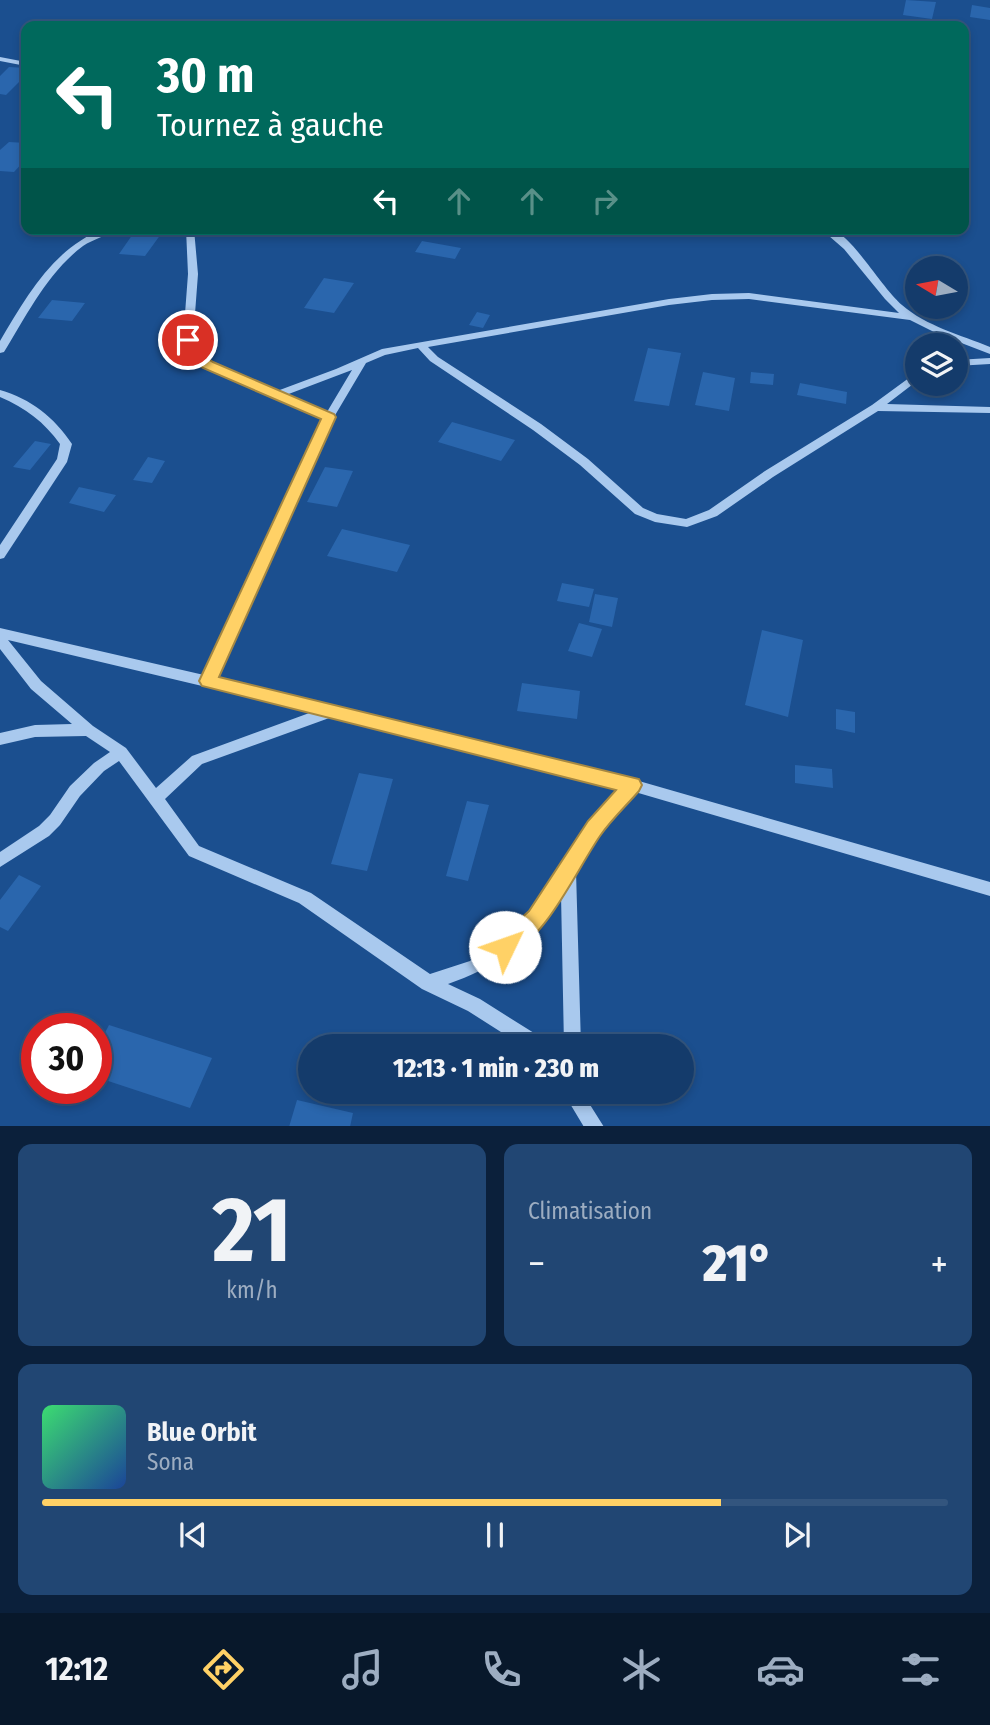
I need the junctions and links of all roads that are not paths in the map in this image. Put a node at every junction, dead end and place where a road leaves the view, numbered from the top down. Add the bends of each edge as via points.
1 (0, 60) edge
2 (21, 63) edge
3 (99, 235) edge
4 (190, 235) edge
5 (835, 235) edge
6 (905, 312) edge
7 (905, 316) edge
8 (915, 319) edge
9 (420, 345) junction
10 (0, 351) edge
11 (990, 351) edge
12 (362, 361) junction
13 (990, 361) edge
14 (968, 362) edge
15 (905, 384) edge
16 (0, 393) edge
17 (278, 394) junction
18 (876, 407) junction
19 (990, 410) edge
20 (329, 417) junction
21 (0, 555) edge
22 (0, 633) edge
23 (0, 639) edge
24 (208, 681) junction
25 (333, 711) junction
26 (88, 730) junction
27 (0, 738) edge
28 (121, 752) junction
29 (632, 785) junction
30 (156, 798) junction
31 (0, 860) edge
32 (568, 870) junction
33 (990, 889) edge
34 (428, 983) junction
35 (521, 1034) edge
36 (573, 1034) edge
37 (580, 1104) edge
38 (595, 1126) edge

1 - 2 street
3 - 10 street via 81,243 28,301
4 - 17 street via 188,340 195,356
5 - 6 street
7 - 9 street via 792,300 712,297
8 - 11 street
9 - 12 street
9 - 18 street via 584,462 639,511 667,521 702,520
12 - 17 street
12 - 20 street
13 - 14 street
15 - 18 street
16 - 21 street via 30,405 50,421 66,444 63,459
17 - 20 street
18 - 19 street
20 - 24 street
22 - 24 street
23 - 26 street via 36,685
24 - 25 street
25 - 29 street
25 - 30 street via 197,760
26 - 27 street via 35,731
26 - 28 street
28 - 30 street
28 - 31 street via 87,778 44,831
29 - 32 street via 594,827
29 - 33 street
30 - 34 street via 194,851 305,898
32 - 34 street via 537,918 505,947 474,967
32 - 36 street
34 - 35 street
37 - 38 street

